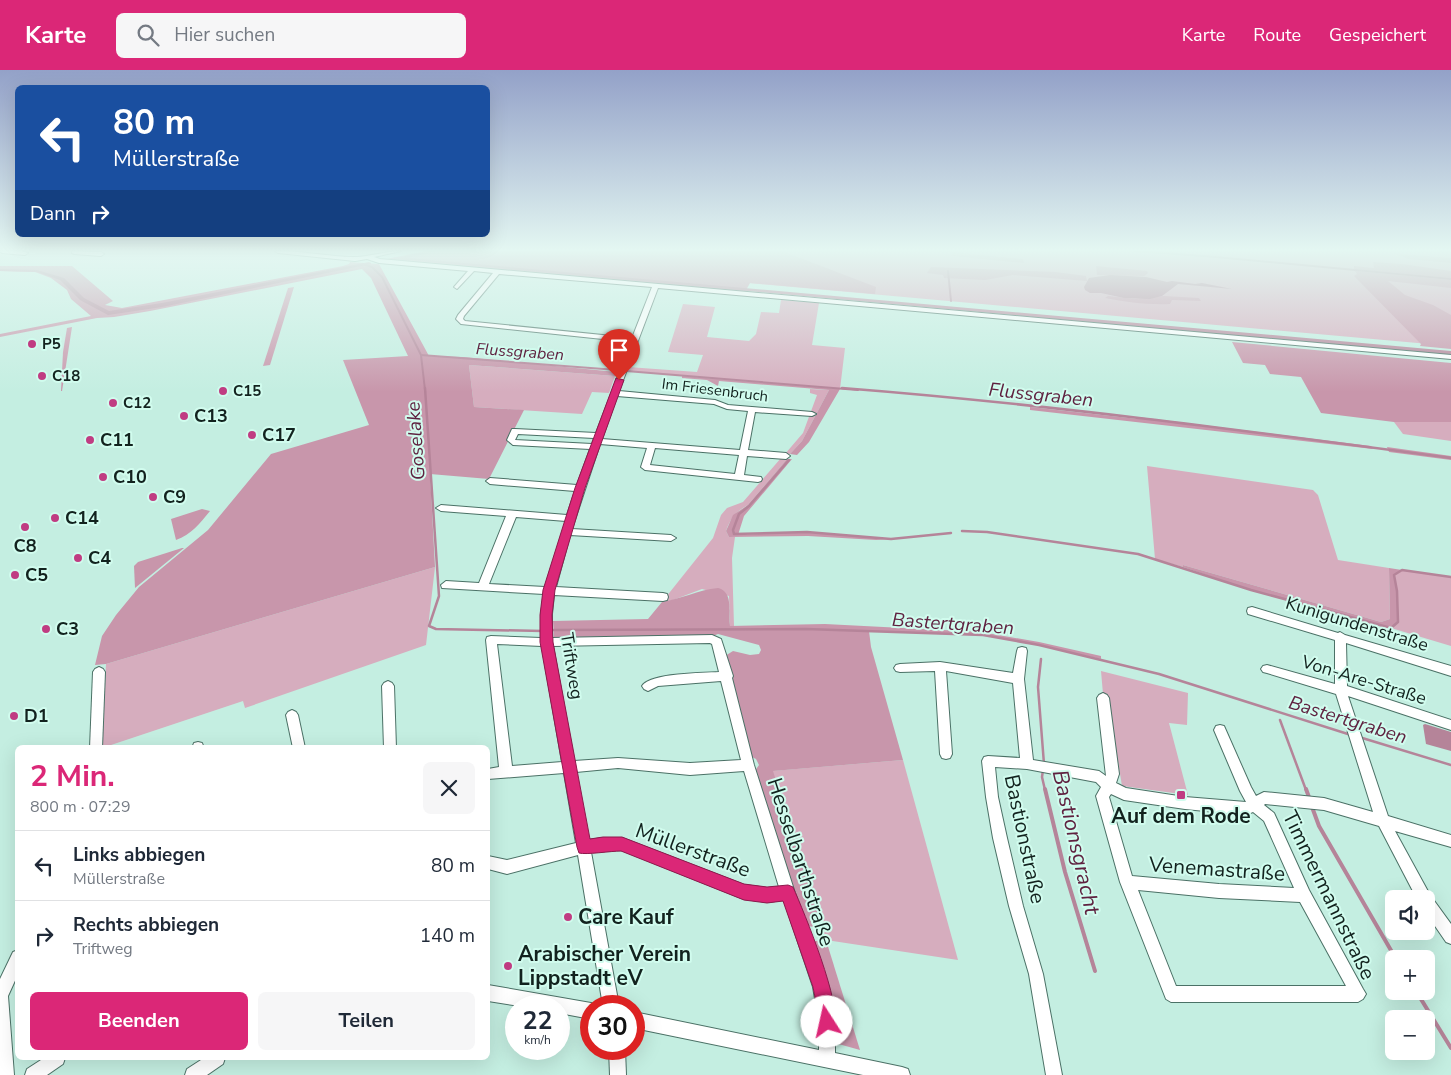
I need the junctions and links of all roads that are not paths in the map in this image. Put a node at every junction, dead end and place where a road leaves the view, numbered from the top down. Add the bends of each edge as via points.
1 (475, 298) edge
2 (651, 298) edge
3 (789, 298) edge
4 (635, 340) junction
5 (1451, 357) edge
6 (614, 393) junction
7 (752, 409) junction
8 (812, 414) dead end
9 (596, 441) junction
10 (652, 445) junction
11 (744, 452) junction
12 (786, 456) dead end
13 (739, 477) junction
14 (758, 479) dead end
15 (490, 481) dead end
16 (580, 488) junction
17 (441, 508) dead end
18 (512, 514) junction
19 (571, 518) junction
20 (567, 532) junction
21 (671, 538) dead end
22 (446, 585) dead end
23 (483, 586) junction
24 (549, 590) junction
25 (663, 597) dead end
26 (1252, 610) dead end
27 (546, 634) junction
28 (1340, 636) junction
29 (1022, 652) dead end
30 (940, 666) junction
31 (900, 668) dead end
32 (1267, 668) dead end
33 (1451, 671) edge
34 (99, 672) dead end
35 (727, 676) junction
36 (1018, 680) junction
37 (388, 686) dead end
38 (648, 686) dead end
39 (1341, 691) junction
40 (1103, 698) dead end
41 (292, 715) dead end
42 (1451, 725) edge
43 (1220, 730) dead end
44 (96, 745) edge
45 (298, 745) edge
46 (390, 745) edge
47 (946, 754) dead end
48 (748, 765) junction
49 (570, 766) junction
50 (1039, 767) junction
51 (506, 772) junction
52 (490, 774) edge
53 (1109, 786) junction
54 (1254, 805) junction
55 (1382, 819) junction
56 (1451, 840) edge
57 (584, 847) junction
58 (490, 863) edge
59 (1127, 882) junction
60 (1421, 890) edge
61 (788, 893) junction
62 (1304, 895) junction
63 (1435, 913) edge
64 (1451, 937) edge
65 (15, 964) edge
66 (490, 993) edge
67 (609, 995) edge
68 (580, 1009) edge
69 (645, 1022) edge
70 (54, 1060) edge
71 (214, 1060) edge
72 (617, 1060) edge
73 (827, 1060) junction
74 (6, 1075) edge
75 (33, 1075) edge
76 (193, 1075) edge
77 (618, 1075) edge
78 (902, 1075) edge
79 (1054, 1075) edge

1 - 4 street via 460,315 463,323
2 - 4 street, Triftweg
3 - 5 street
4 - 6 street, Triftweg
6 - 7 street, Im Friesenbruch via 715,402 727,407
6 - 9 street, Triftweg
7 - 8 street, Im Friesenbruch
7 - 11 street
9 - 9 street via 514,442 511,440 515,431
9 - 10 street
9 - 16 street, Triftweg
10 - 11 street
10 - 13 street via 645,467
11 - 12 street
11 - 13 street
13 - 14 street
15 - 16 street
16 - 19 street, Triftweg
17 - 18 street
18 - 19 street
18 - 23 street
19 - 20 street, Triftweg
20 - 21 street
20 - 24 street, Triftweg
22 - 23 street
23 - 24 street
24 - 25 street
24 - 27 street, Triftweg
26 - 28 street, Kunigundenstraße
27 - 35 street, Hesselbarthstraße via 712,639 719,646
27 - 49 street, Triftweg
27 - 51 street, Hesselbarthstraße via 491,640
28 - 33 street, Kunigundenstraße
28 - 39 street
29 - 36 street, Bastionstraße
30 - 31 street
30 - 36 street
30 - 47 street
32 - 39 street, Von-Are-Straße
34 - 44 street
35 - 38 street via 656,682
35 - 48 street, Hesselbarthstraße
36 - 50 street, Bastionstraße via 1024,727
37 - 46 street
39 - 42 street, Von-Are-Straße via 1354,692
39 - 55 street
40 - 53 street via 1113,774
41 - 45 street
43 - 54 street, Timmermannstraße
48 - 49 street via 690,768 618,763
48 - 61 street, Hesselbarthstraße
49 - 51 street
49 - 57 street, Triftweg
50 - 53 street via 1099,776
50 - 79 street, Bastionstraße via 988,761 1000,838 1036,974
51 - 52 street
53 - 54 street via 1124,794 1184,803 1246,810
53 - 59 street, Timmermannstraße via 1102,796
54 - 55 street via 1264,798 1313,803
54 - 62 street, Timmermannstraße via 1269,817
55 - 56 street
55 - 60 street
57 - 58 street, Müllerstraße via 507,867
57 - 61 street, Müllerstraße via 622,844 744,892
57 - 67 street, Triftweg
59 - 62 street, Venemastraße
59 - 62 street, Timmermannstraße via 1171,994 1358,994
61 - 73 street, Hesselbarthstraße via 821,987 827,1022
63 - 64 street
65 - 74 street via 0,995
66 - 68 street
69 - 73 street
70 - 75 street
71 - 76 street
72 - 77 street
73 - 78 street

